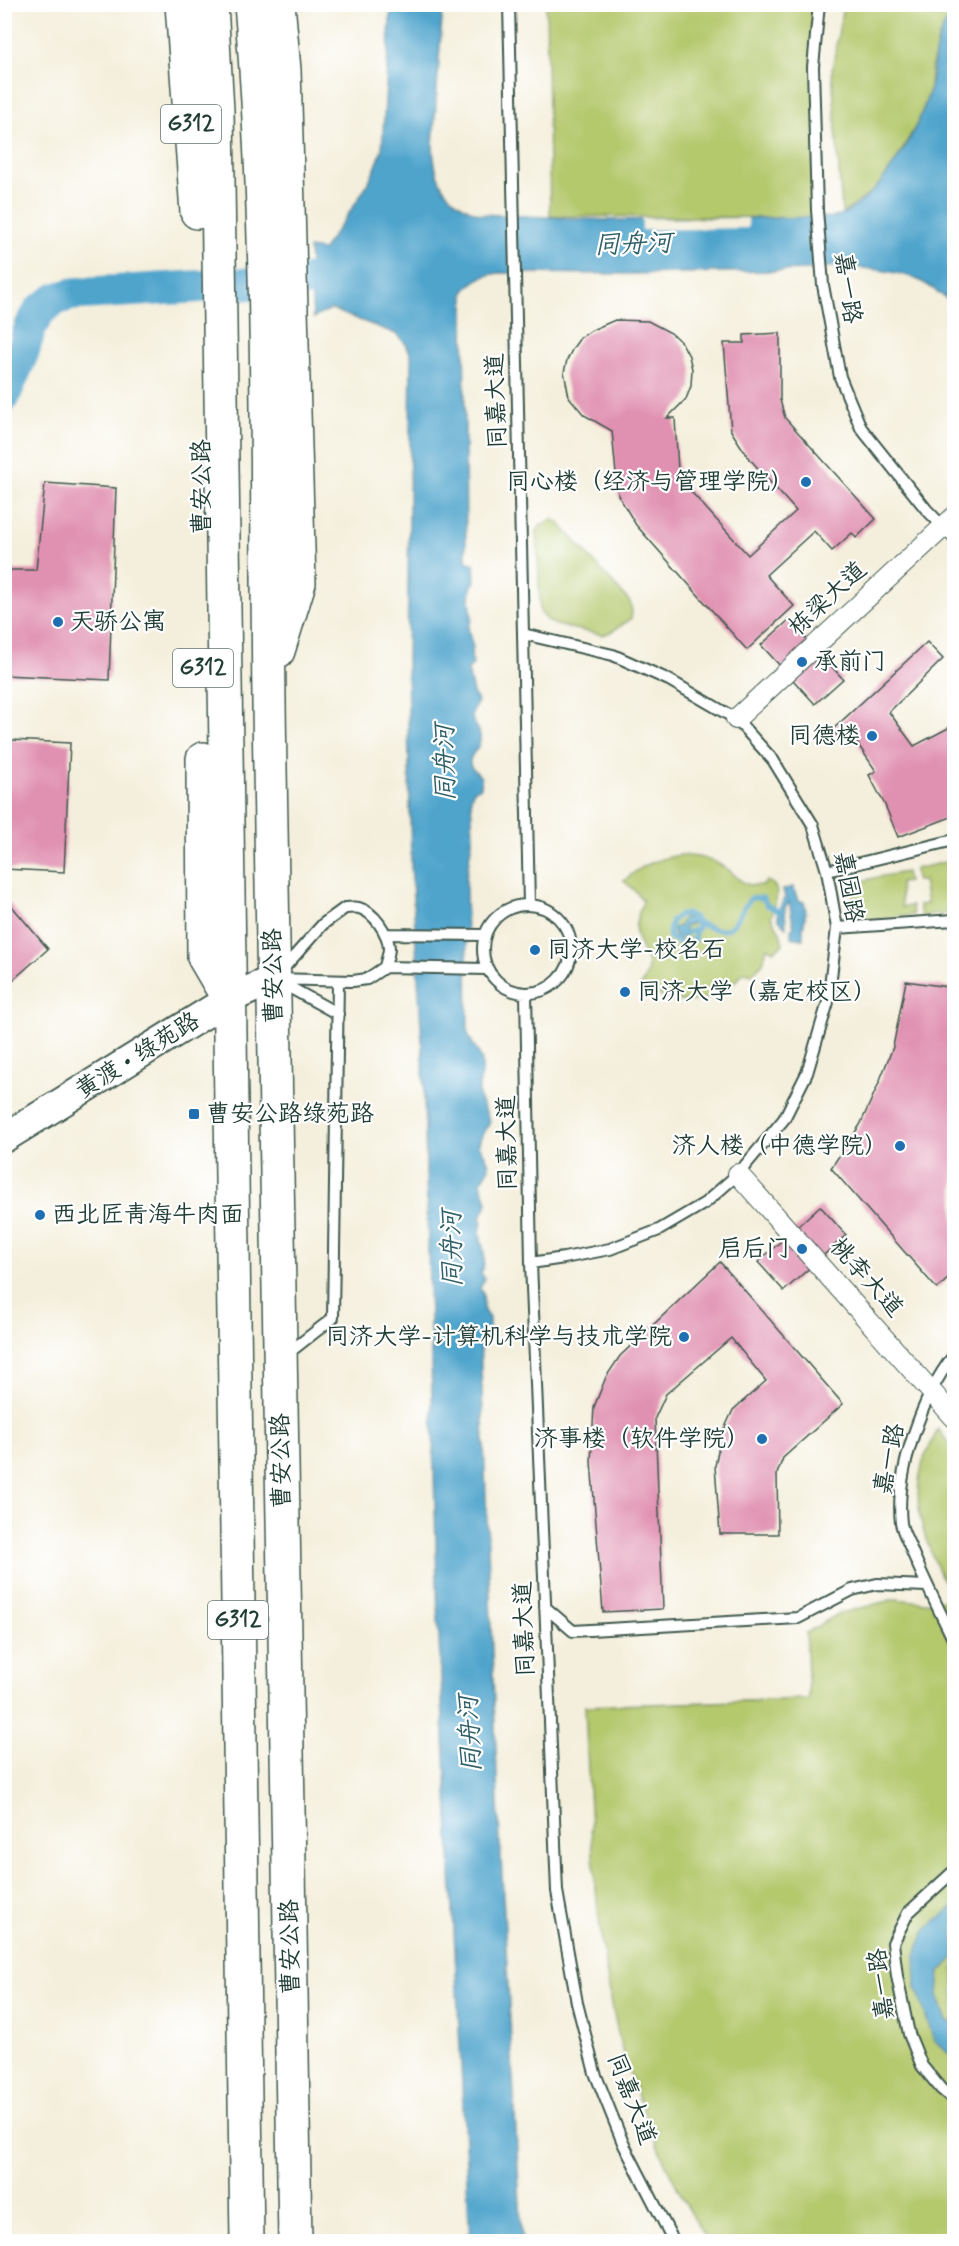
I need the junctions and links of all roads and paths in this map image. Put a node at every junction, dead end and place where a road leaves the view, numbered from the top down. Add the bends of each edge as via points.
1 (182, 4) edge
2 (211, 4) edge
3 (251, 4) edge
4 (279, 4) edge
5 (509, 4) edge
6 (819, 4) edge
7 (276, 235) junction
8 (208, 241) junction
9 (951, 528) edge
10 (523, 633) junction
11 (736, 719) junction
12 (954, 840) edge
13 (827, 871) junction
14 (529, 904) junction
15 (954, 920) edge
16 (837, 928) junction
17 (385, 934) junction
18 (485, 935) junction
19 (385, 967) junction
20 (486, 969) junction
21 (274, 979) junction
22 (338, 981) junction
23 (526, 993) junction
24 (229, 999) junction
25 (338, 1014) junction
26 (4, 1138) edge
27 (738, 1174) junction
28 (531, 1263) junction
29 (954, 1355) edge
30 (281, 1359) junction
31 (931, 1389) junction
32 (954, 1417) edge
33 (927, 1586) junction
34 (546, 1607) junction
35 (954, 1641) edge
36 (954, 1870) edge
37 (954, 2100) edge
38 (247, 2241) edge
39 (296, 2241) edge
40 (674, 2241) edge

1 - 8 highway, 曹安公路 / G312
2 - 8 highway, 曹安公路 / G312 via 217,111
3 - 7 highway, 曹安公路 / G312
4 - 7 highway, 曹安公路 / G312 via 284,70
5 - 10 lane, 同嘉大道
6 - 9 lane, 嘉一路 via 813,67 817,210 823,285 840,378 861,428 887,462
7 - 21 highway, 曹安公路 / G312 via 279,325 268,681
8 - 24 highway, 曹安公路 / G312
9 - 11 street, 栋梁大道
10 - 11 lane, 嘉园路 via 613,654 669,680
10 - 14 lane, 同嘉大道
11 - 13 lane, 嘉园路 via 773,760 810,819
12 - 13 lane
13 - 16 lane, 嘉园路
14 - 18 lane via 502,912
14 - 23 lane via 557,916 571,943 571,958 555,984
15 - 16 lane
16 - 27 lane, 嘉园路 via 828,1002 807,1073 784,1119
17 - 18 lane
17 - 19 lane via 389,949
17 - 21 lane via 370,914 359,908 345,908 323,924
18 - 20 lane
19 - 20 lane
19 - 22 lane via 367,979
20 - 23 lane via 502,985
21 - 22 lane
21 - 24 street, 黄渡 • 绿苑路
21 - 25 lane
21 - 30 highway, 曹安公路 / G312
22 - 25 lane
23 - 28 lane, 同嘉大道
24 - 26 street, 黄渡 • 绿苑路
24 - 38 highway, 曹安公路 / G312
25 - 30 lane via 333,1318
27 - 28 lane, 嘉园路 via 705,1203 659,1230 610,1249
27 - 31 street, 桃李大道
28 - 34 lane, 同嘉大道
29 - 31 lane, 嘉一路
30 - 39 highway, 曹安公路 / G312
31 - 32 street, 桃李大道
31 - 33 lane, 嘉一路 via 902,1482 901,1524
33 - 34 lane via 877,1584 852,1590 798,1618 573,1631
33 - 35 lane, 嘉一路
34 - 40 lane, 同嘉大道 via 557,1891 571,1971 595,2073 623,2143
36 - 37 lane, 嘉一路 via 909,1913 893,1943 909,2034 922,2066

